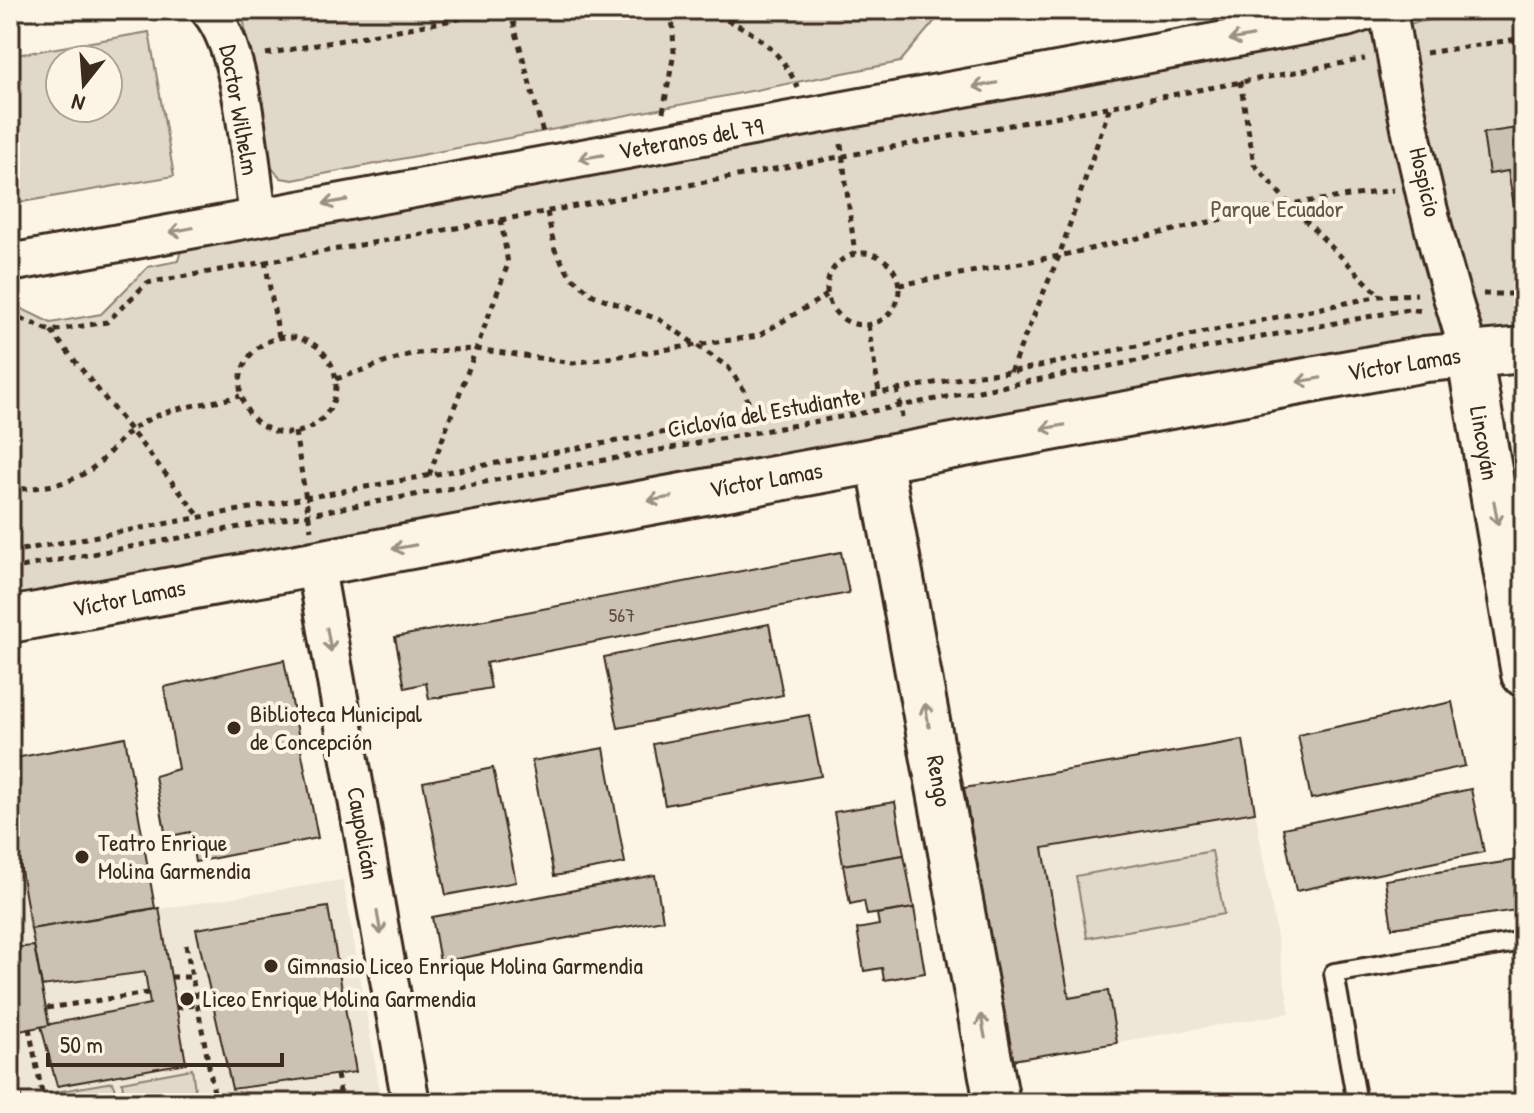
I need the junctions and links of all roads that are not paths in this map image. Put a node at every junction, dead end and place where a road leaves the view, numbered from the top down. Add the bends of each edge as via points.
1 (209, 10) edge
2 (1371, 10) edge
3 (1388, 10) edge
4 (258, 215) junction
5 (10, 263) edge
6 (1463, 334) junction
7 (1524, 350) edge
8 (879, 459) junction
9 (315, 563) junction
10 (10, 620) edge
11 (1524, 674) edge
12 (1517, 942) dead end
13 (411, 1103) edge
14 (997, 1103) edge
15 (1357, 1103) edge

1 - 4 street, Doctor Wilhelm via 223,26 233,59
2 -> 4 street, Veteranos del 79
3 - 6 street, Hospicio
4 -> 5 street, Veteranos del 79
6 - 7 main road, Víctor Lamas
6 -> 8 main road, Víctor Lamas
6 -> 11 main road, Lincoyán
8 -> 9 main road, Víctor Lamas
14 -> 8 main road, Rengo
9 - 10 main road, Víctor Lamas
9 -> 13 street, Caupolicán
12 - 15 lane via 1334,973

